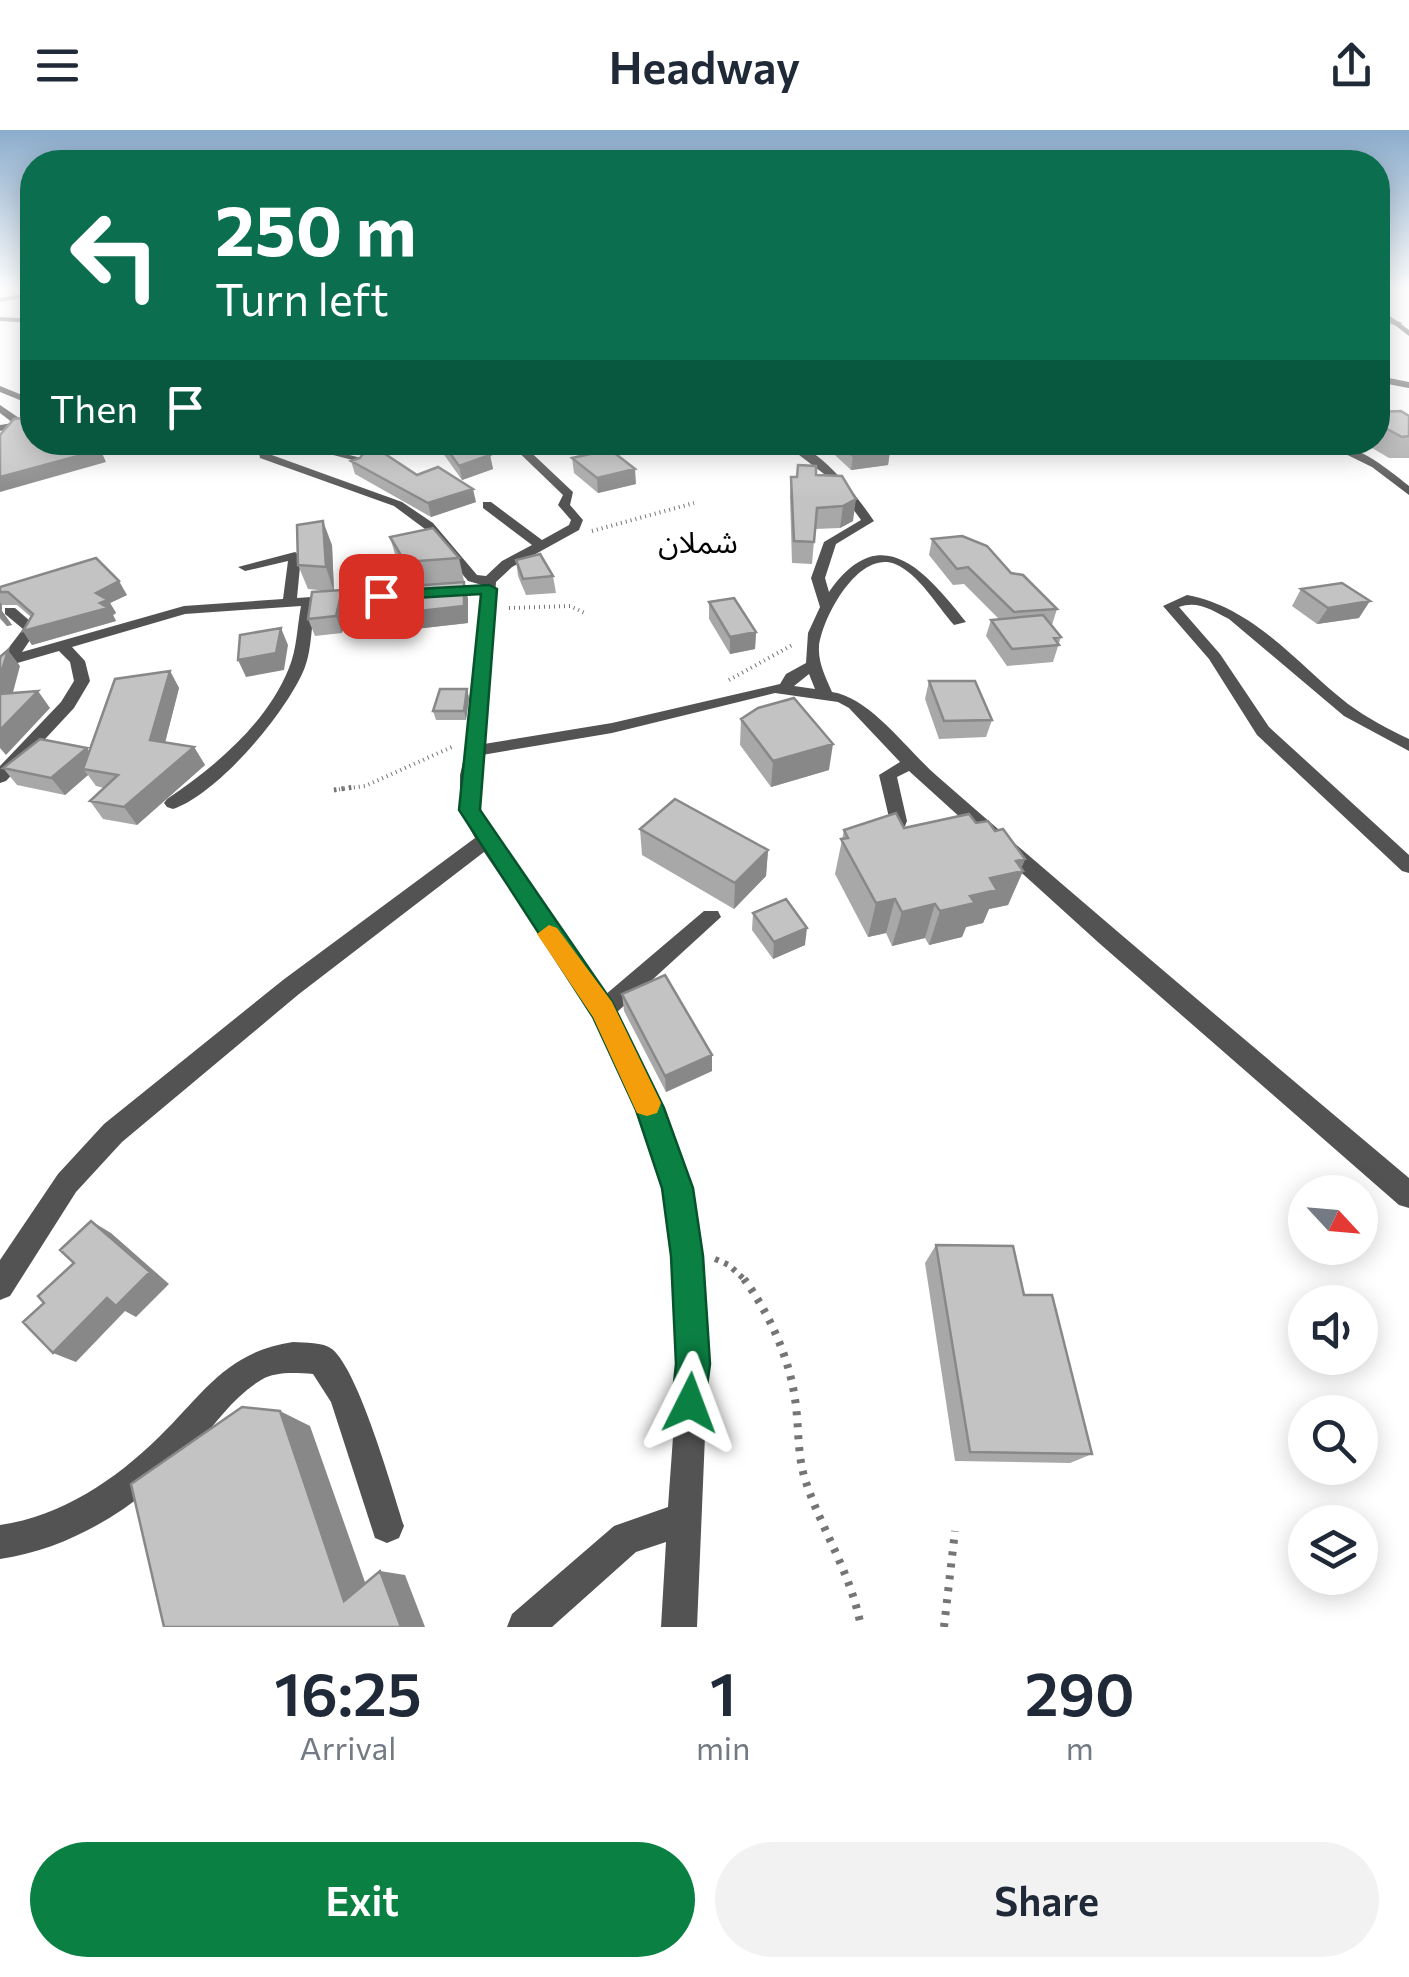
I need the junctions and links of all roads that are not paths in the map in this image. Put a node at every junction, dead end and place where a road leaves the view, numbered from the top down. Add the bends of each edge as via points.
1 (0, 408) edge
2 (20, 423) edge
3 (264, 455) edge
4 (301, 455) edge
5 (347, 455) edge
6 (528, 455) edge
7 (805, 455) edge
8 (1354, 455) edge
9 (356, 458) edge
10 (289, 462) junction
11 (1409, 492) edge
12 (487, 506) dead end
13 (540, 545) junction
14 (246, 567) dead end
15 (488, 593) junction
16 (309, 600) junction
17 (290, 601) junction
18 (826, 606) junction
19 (10, 612) dead end
20 (959, 622) dead end
21 (63, 646) junction
22 (18, 659) junction
23 (0, 663) edge
24 (814, 664) junction
25 (784, 689) junction
26 (824, 692) junction
27 (477, 742) junction
28 (1409, 746) edge
29 (910, 763) junction
30 (0, 777) edge
31 (173, 804) dead end
32 (898, 821) edge
33 (486, 840) junction
34 (1409, 866) edge
35 (711, 917) dead end
36 (602, 1010) junction
37 (1409, 1195) edge
38 (0, 1286) edge
39 (682, 1520) junction
40 (386, 1526) dead end
41 (0, 1542) edge
42 (525, 1627) edge
43 (678, 1627) edge

1 - 2 street
3 - 10 street
4 - 10 street
5 - 9 street
6 - 13 street via 569,494 564,505 576,520 575,527
7 - 18 street via 836,478 868,521 830,542 818,578
8 - 11 street
10 - 15 street via 398,504 429,526
12 - 13 street
13 - 15 street
14 - 17 street via 295,556
15 - 16 street
15 - 27 street
16 - 17 street
16 - 31 street via 294,673 232,757
17 - 21 street via 168,614
18 - 20 street via 863,565 892,558
18 - 24 street via 812,648
19 - 22 street via 32,628 14,650
21 - 22 street
21 - 30 street via 77,661 82,681 68,706
22 - 23 street
24 - 25 street
24 - 26 street
25 - 26 street
25 - 27 street via 612,728
26 - 29 street via 855,705
27 - 33 street via 469,810
28 - 34 street via 1342,708 1253,628 1189,599 1170,606 1215,657 1264,731
29 - 32 street via 888,774
29 - 37 street
33 - 36 street
33 - 38 street via 290,987 113,1133 66,1183
35 - 36 street
36 - 39 street via 650,1108 678,1188 693,1364
39 - 42 street via 626,1538
39 - 43 street
40 - 41 street via 344,1395 322,1360 291,1354 242,1372 168,1451 109,1497 34,1540

